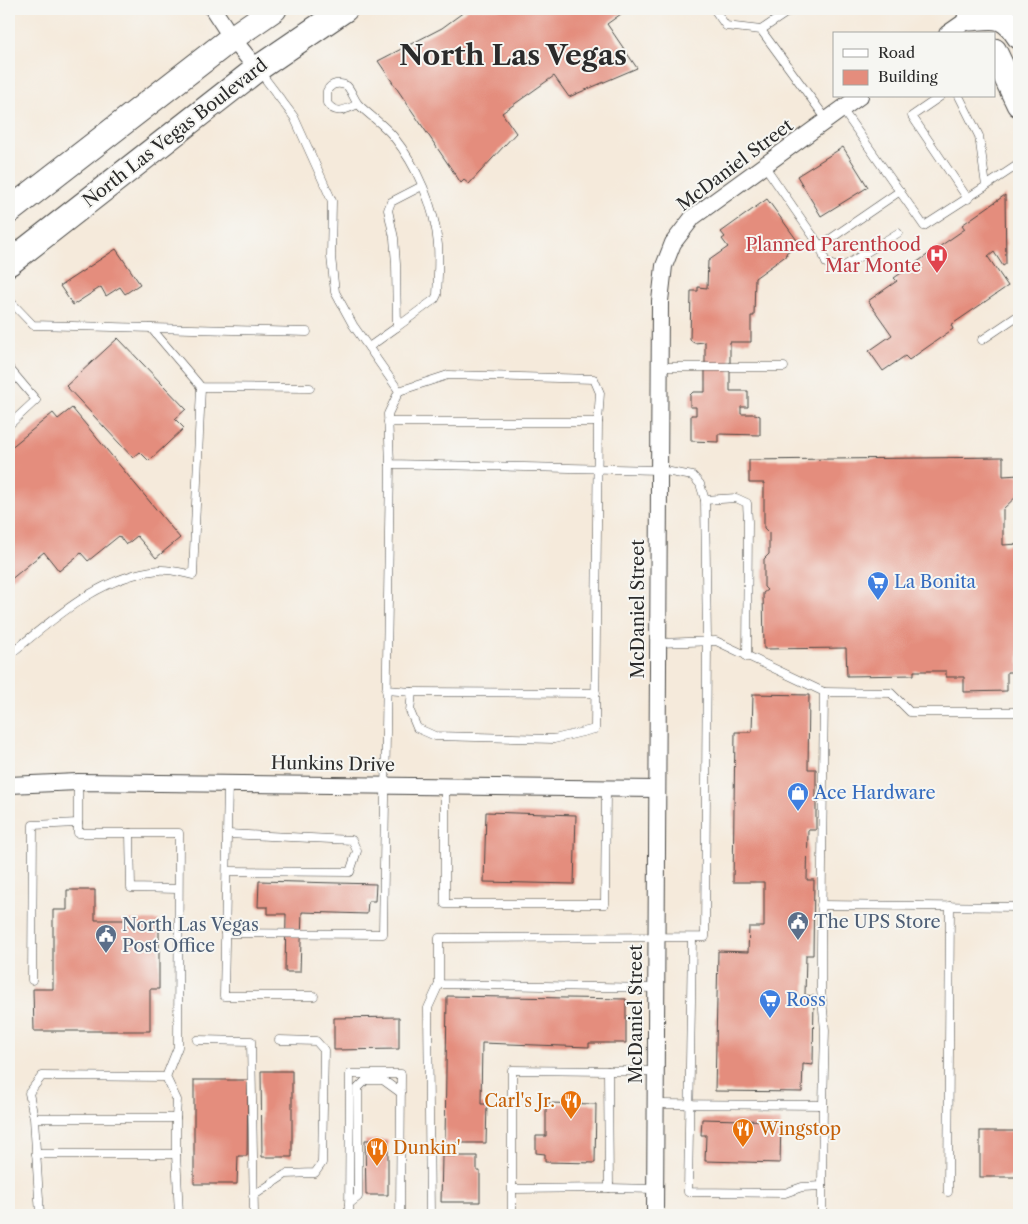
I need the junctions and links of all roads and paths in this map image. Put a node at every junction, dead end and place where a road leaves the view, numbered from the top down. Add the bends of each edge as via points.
1 (213, 9) edge
2 (274, 9) edge
3 (345, 9) edge
4 (714, 9) edge
5 (792, 9) edge
6 (972, 20) edge
7 (761, 30) junction
8 (951, 32) edge
9 (1019, 36) edge
10 (232, 38) junction
11 (996, 55) edge
12 (257, 68) junction
13 (857, 98) edge
14 (938, 98) edge
15 (960, 98) edge
16 (358, 104) dead end
17 (1019, 104) edge
18 (842, 109) junction
19 (827, 120) junction
20 (1019, 164) edge
21 (764, 166) junction
22 (422, 186) junction
23 (986, 186) junction
24 (900, 191) junction
25 (968, 198) junction
26 (9, 211) edge
27 (898, 234) dead end
28 (820, 246) junction
29 (9, 263) edge
30 (9, 300) edge
31 (1019, 315) edge
32 (397, 327) junction
33 (151, 328) junction
34 (307, 332) dead end
35 (982, 340) dead end
36 (369, 347) junction
37 (660, 367) junction
38 (9, 368) edge
39 (784, 368) dead end
40 (201, 387) junction
41 (310, 388) dead end
42 (399, 391) junction
43 (388, 422) junction
44 (598, 422) junction
45 (9, 425) edge
46 (390, 464) junction
47 (599, 468) junction
48 (659, 470) junction
49 (705, 500) junction
50 (707, 641) junction
51 (658, 643) junction
52 (9, 655) edge
53 (747, 656) junction
54 (386, 690) junction
55 (412, 692) junction
56 (824, 692) junction
57 (596, 693) junction
58 (1019, 712) edge
59 (78, 782) junction
60 (228, 783) junction
61 (9, 785) edge
62 (384, 785) junction
63 (445, 786) junction
64 (606, 789) junction
65 (657, 789) junction
66 (78, 823) junction
67 (130, 833) junction
68 (228, 834) junction
69 (227, 871) junction
70 (178, 889) junction
71 (821, 904) junction
72 (950, 906) junction
73 (1019, 907) edge
74 (226, 932) junction
75 (656, 938) junction
76 (692, 938) junction
77 (32, 980) dead end
78 (439, 984) junction
79 (656, 988) junction
80 (314, 996) dead end
81 (197, 1040) dead end
82 (279, 1040) dead end
83 (608, 1071) junction
84 (655, 1071) junction
85 (166, 1077) junction
86 (401, 1093) junction
87 (655, 1104) junction
88 (690, 1104) junction
89 (823, 1105) junction
90 (34, 1118) junction
91 (176, 1118) junction
92 (36, 1154) junction
93 (176, 1154) junction
94 (822, 1186) junction
95 (609, 1188) junction
96 (655, 1188) junction
97 (512, 1189) junction
98 (948, 1192) dead end
99 (254, 1196) junction
100 (349, 1204) junction
101 (40, 1215) edge
102 (179, 1215) edge
103 (254, 1215) edge
104 (349, 1215) edge
105 (400, 1215) edge
106 (430, 1215) edge
107 (512, 1215) edge
108 (654, 1215) edge
109 (822, 1215) edge

1 - 10 street
2 - 10 main road
3 - 12 main road, North Las Vegas Boulevard
4 - 7 lane via 726,26
5 - 7 lane
6 - 8 street
6 - 9 main road via 998,16 1013,26
7 - 19 lane
10 - 12 street
10 - 26 main road
11 - 17 main road
12 - 29 main road, North Las Vegas Boulevard
12 - 36 lane via 294,117 332,201 331,258 335,292
13 - 18 street, McDaniel Street
14 - 25 lane via 912,116
15 - 23 lane via 979,136
16 - 22 lane via 394,137
18 - 19 street, McDaniel Street
18 - 24 lane
19 - 21 street, McDaniel Street
20 - 23 lane
21 - 28 lane
21 - 37 street, McDaniel Street via 693,217 673,243 664,266 660,301
22 - 32 lane via 391,202 388,210 394,238
22 - 32 lane via 438,244 437,295 432,303
23 - 25 lane
24 - 25 lane via 924,226
24 - 28 lane
27 - 28 lane via 841,268 826,263
30 - 33 lane via 34,325
31 - 35 lane
32 - 36 lane
33 - 34 lane
33 - 40 lane
36 - 42 lane
37 - 39 lane
37 - 48 street, McDaniel Street
38 - 45 lane via 36,400
40 - 41 lane
40 - 52 lane via 193,574 160,570 118,579 76,602
42 - 43 lane via 388,414
42 - 44 lane via 448,375 594,379 600,393
43 - 44 lane
43 - 46 lane
44 - 47 lane
46 - 47 lane
46 - 54 lane
47 - 48 lane
47 - 57 lane
48 - 49 lane via 693,476 700,484
48 - 51 street, McDaniel Street
49 - 50 lane
49 - 53 lane via 736,498 747,503
50 - 51 lane
50 - 53 lane via 716,641
50 - 76 lane via 704,937
51 - 65 street, McDaniel Street
53 - 56 lane
54 - 55 lane
54 - 62 lane
55 - 57 lane
55 - 57 lane via 410,711 417,728 435,736 554,740 595,729
56 - 58 lane via 891,693 910,712
56 - 71 lane
59 - 60 street, Hunkins Drive
59 - 61 street, Hunkins Drive
59 - 66 lane
60 - 62 street, Hunkins Drive
60 - 68 lane
62 - 63 street, Hunkins Drive
62 - 74 lane via 383,934
63 - 64 street, Hunkins Drive
63 - 64 lane via 444,904 605,904
64 - 65 street, Hunkins Drive
65 - 75 street, McDaniel Street
66 - 67 lane via 78,833
66 - 77 lane via 33,825
67 - 70 lane via 131,888
67 - 70 lane via 179,833
68 - 69 lane
68 - 69 lane via 352,840 357,851 350,872
69 - 74 lane
70 - 85 lane via 178,1047
71 - 72 lane
71 - 89 lane via 825,1030
72 - 73 lane
72 - 98 lane
74 - 80 lane via 224,996
75 - 76 lane
75 - 78 lane via 439,938
75 - 79 street, McDaniel Street
76 - 88 lane
78 - 79 lane
78 - 106 lane via 428,1008
79 - 84 street, McDaniel Street
81 - 99 lane via 251,1041
82 - 99 lane via 316,1040 324,1050 322,1163 314,1173 286,1174
83 - 84 lane
83 - 95 lane
83 - 97 lane via 512,1070
84 - 87 street, McDaniel Street
85 - 90 lane via 42,1076 29,1093
85 - 91 lane via 177,1100
86 - 100 lane via 383,1080 366,1080 358,1088 358,1197
86 - 100 lane via 401,1074 350,1074
86 - 105 lane
87 - 88 lane
87 - 96 street, McDaniel Street
88 - 89 lane
88 - 94 lane via 688,1192 785,1193 802,1186
89 - 94 lane
90 - 91 lane
90 - 92 lane
91 - 93 lane
92 - 93 lane
92 - 101 lane
93 - 102 lane
94 - 109 lane
95 - 96 lane
95 - 97 lane
96 - 108 street, McDaniel Street
97 - 107 lane
99 - 103 lane
100 - 104 lane

